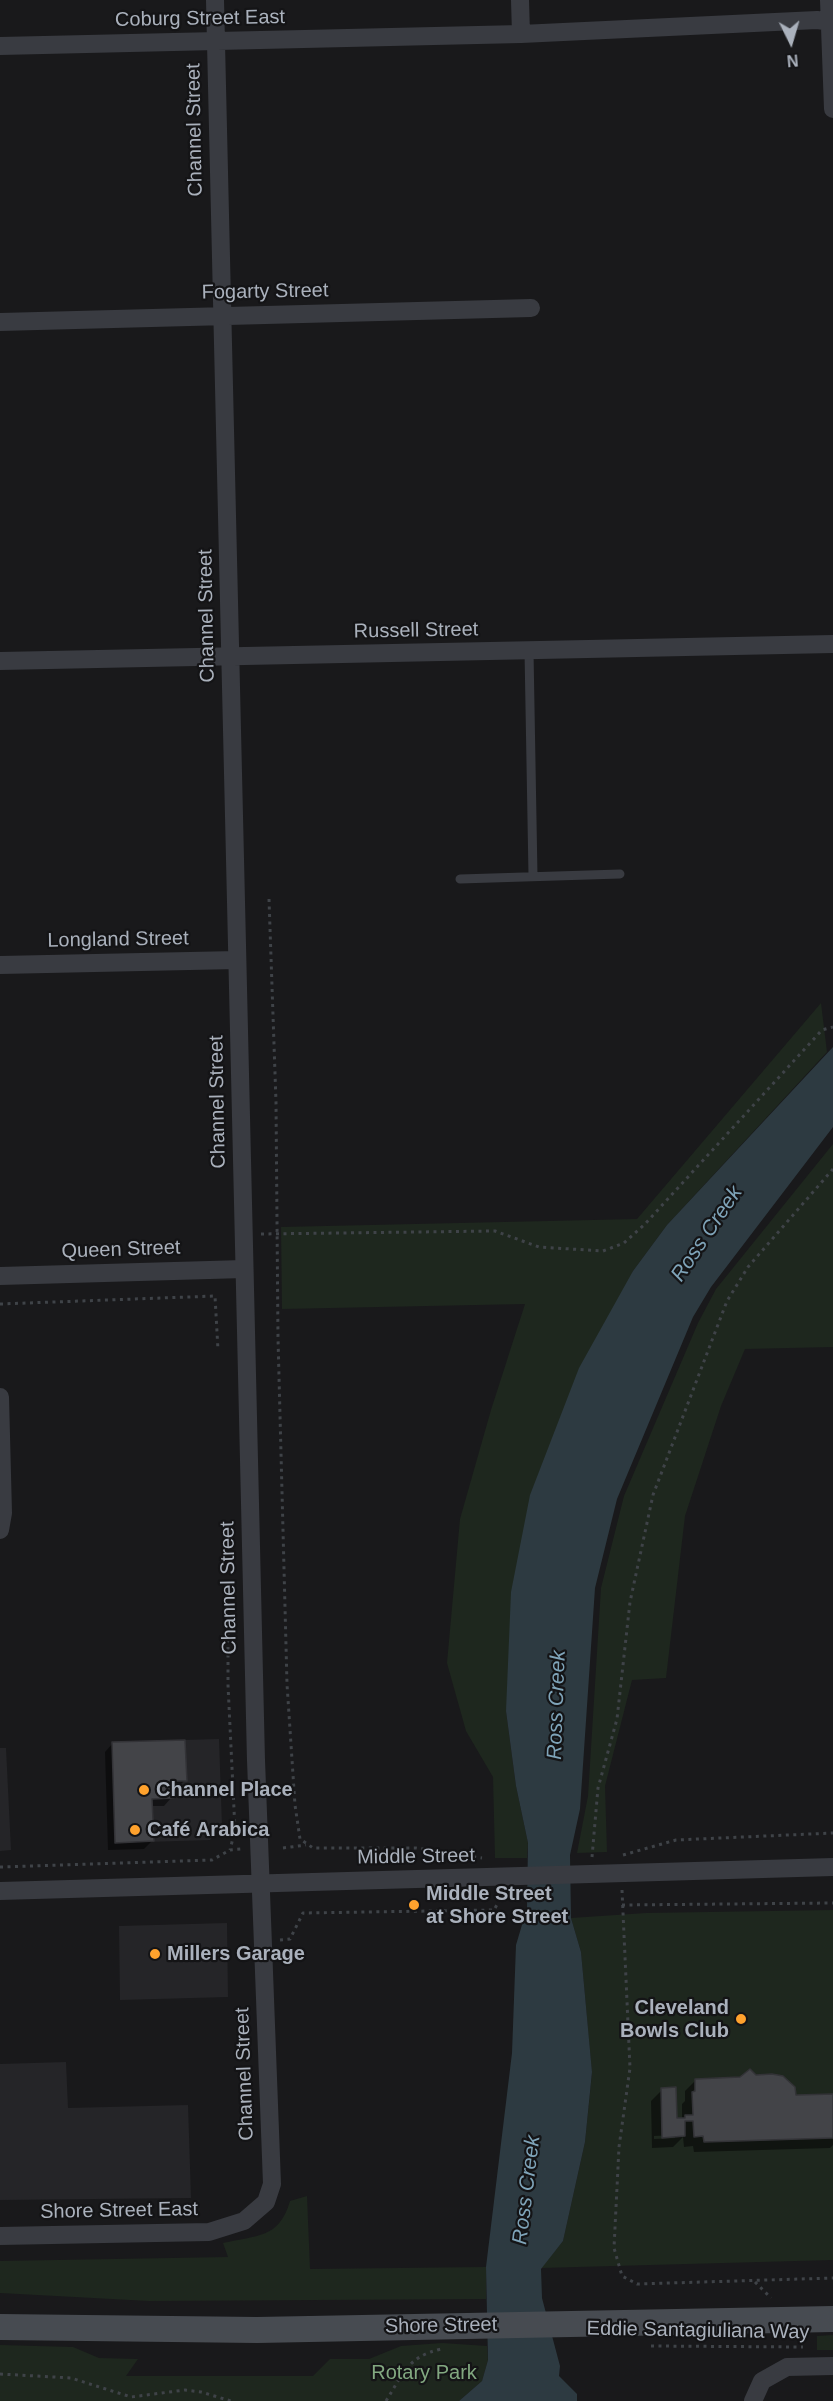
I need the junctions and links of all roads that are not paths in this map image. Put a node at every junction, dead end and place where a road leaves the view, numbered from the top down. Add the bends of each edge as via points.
1 (215, 0) edge
2 (520, 0) edge
3 (830, 0) edge
4 (832, 21) edge
5 (521, 34) junction
6 (216, 42) junction
7 (0, 46) edge
8 (833, 109) edge
9 (531, 308) dead end
10 (222, 315) junction
11 (0, 322) edge
12 (833, 644) edge
13 (529, 651) junction
14 (230, 657) junction
15 (0, 661) edge
16 (620, 874) dead end
17 (534, 876) junction
18 (460, 879) dead end
19 (237, 960) junction
20 (0, 965) edge
21 (244, 1269) junction
22 (0, 1276) edge
23 (0, 1397) edge
24 (0, 1530) edge
25 (833, 1867) edge
26 (262, 1883) junction
27 (0, 1891) edge
28 (266, 2202) joint
29 (0, 2236) edge
30 (0, 2319) edge
31 (833, 2319) edge
32 (49, 2326) junction
33 (0, 2327) edge
34 (833, 2366) edge
35 (753, 2401) edge

1 - 6 street, Channel Street
2 - 5 street
3 - 4 street
4 - 5 street, Coburg Street East
4 - 8 street
5 - 6 street, Coburg Street East
6 - 7 street, Coburg Street East
6 - 10 street, Channel Street
9 - 10 street, Fogarty Street
10 - 11 street, Fogarty Street
10 - 14 street, Channel Street
12 - 13 street, Russell Street
13 - 14 street, Russell Street
13 - 17 lane
14 - 15 street, Russell Street
14 - 19 street, Channel Street
16 - 17 lane
17 - 18 lane
19 - 20 street, Longland Street
19 - 21 street, Channel Street
21 - 22 street, Queen Street
21 - 26 street, Channel Street
23 - 24 street
25 - 26 street, Middle Street via 589,1875 505,1883
26 - 27 street, Middle Street
26 - 28 street, Channel Street via 272,2184
28 - 29 street, Shore Street East via 244,2221 209,2232
30 - 32 main road, Shore Street
31 - 32 main road, Shore Street via 257,2330
32 - 33 main road, Shore Street
34 - 35 street via 787,2367 762,2381

